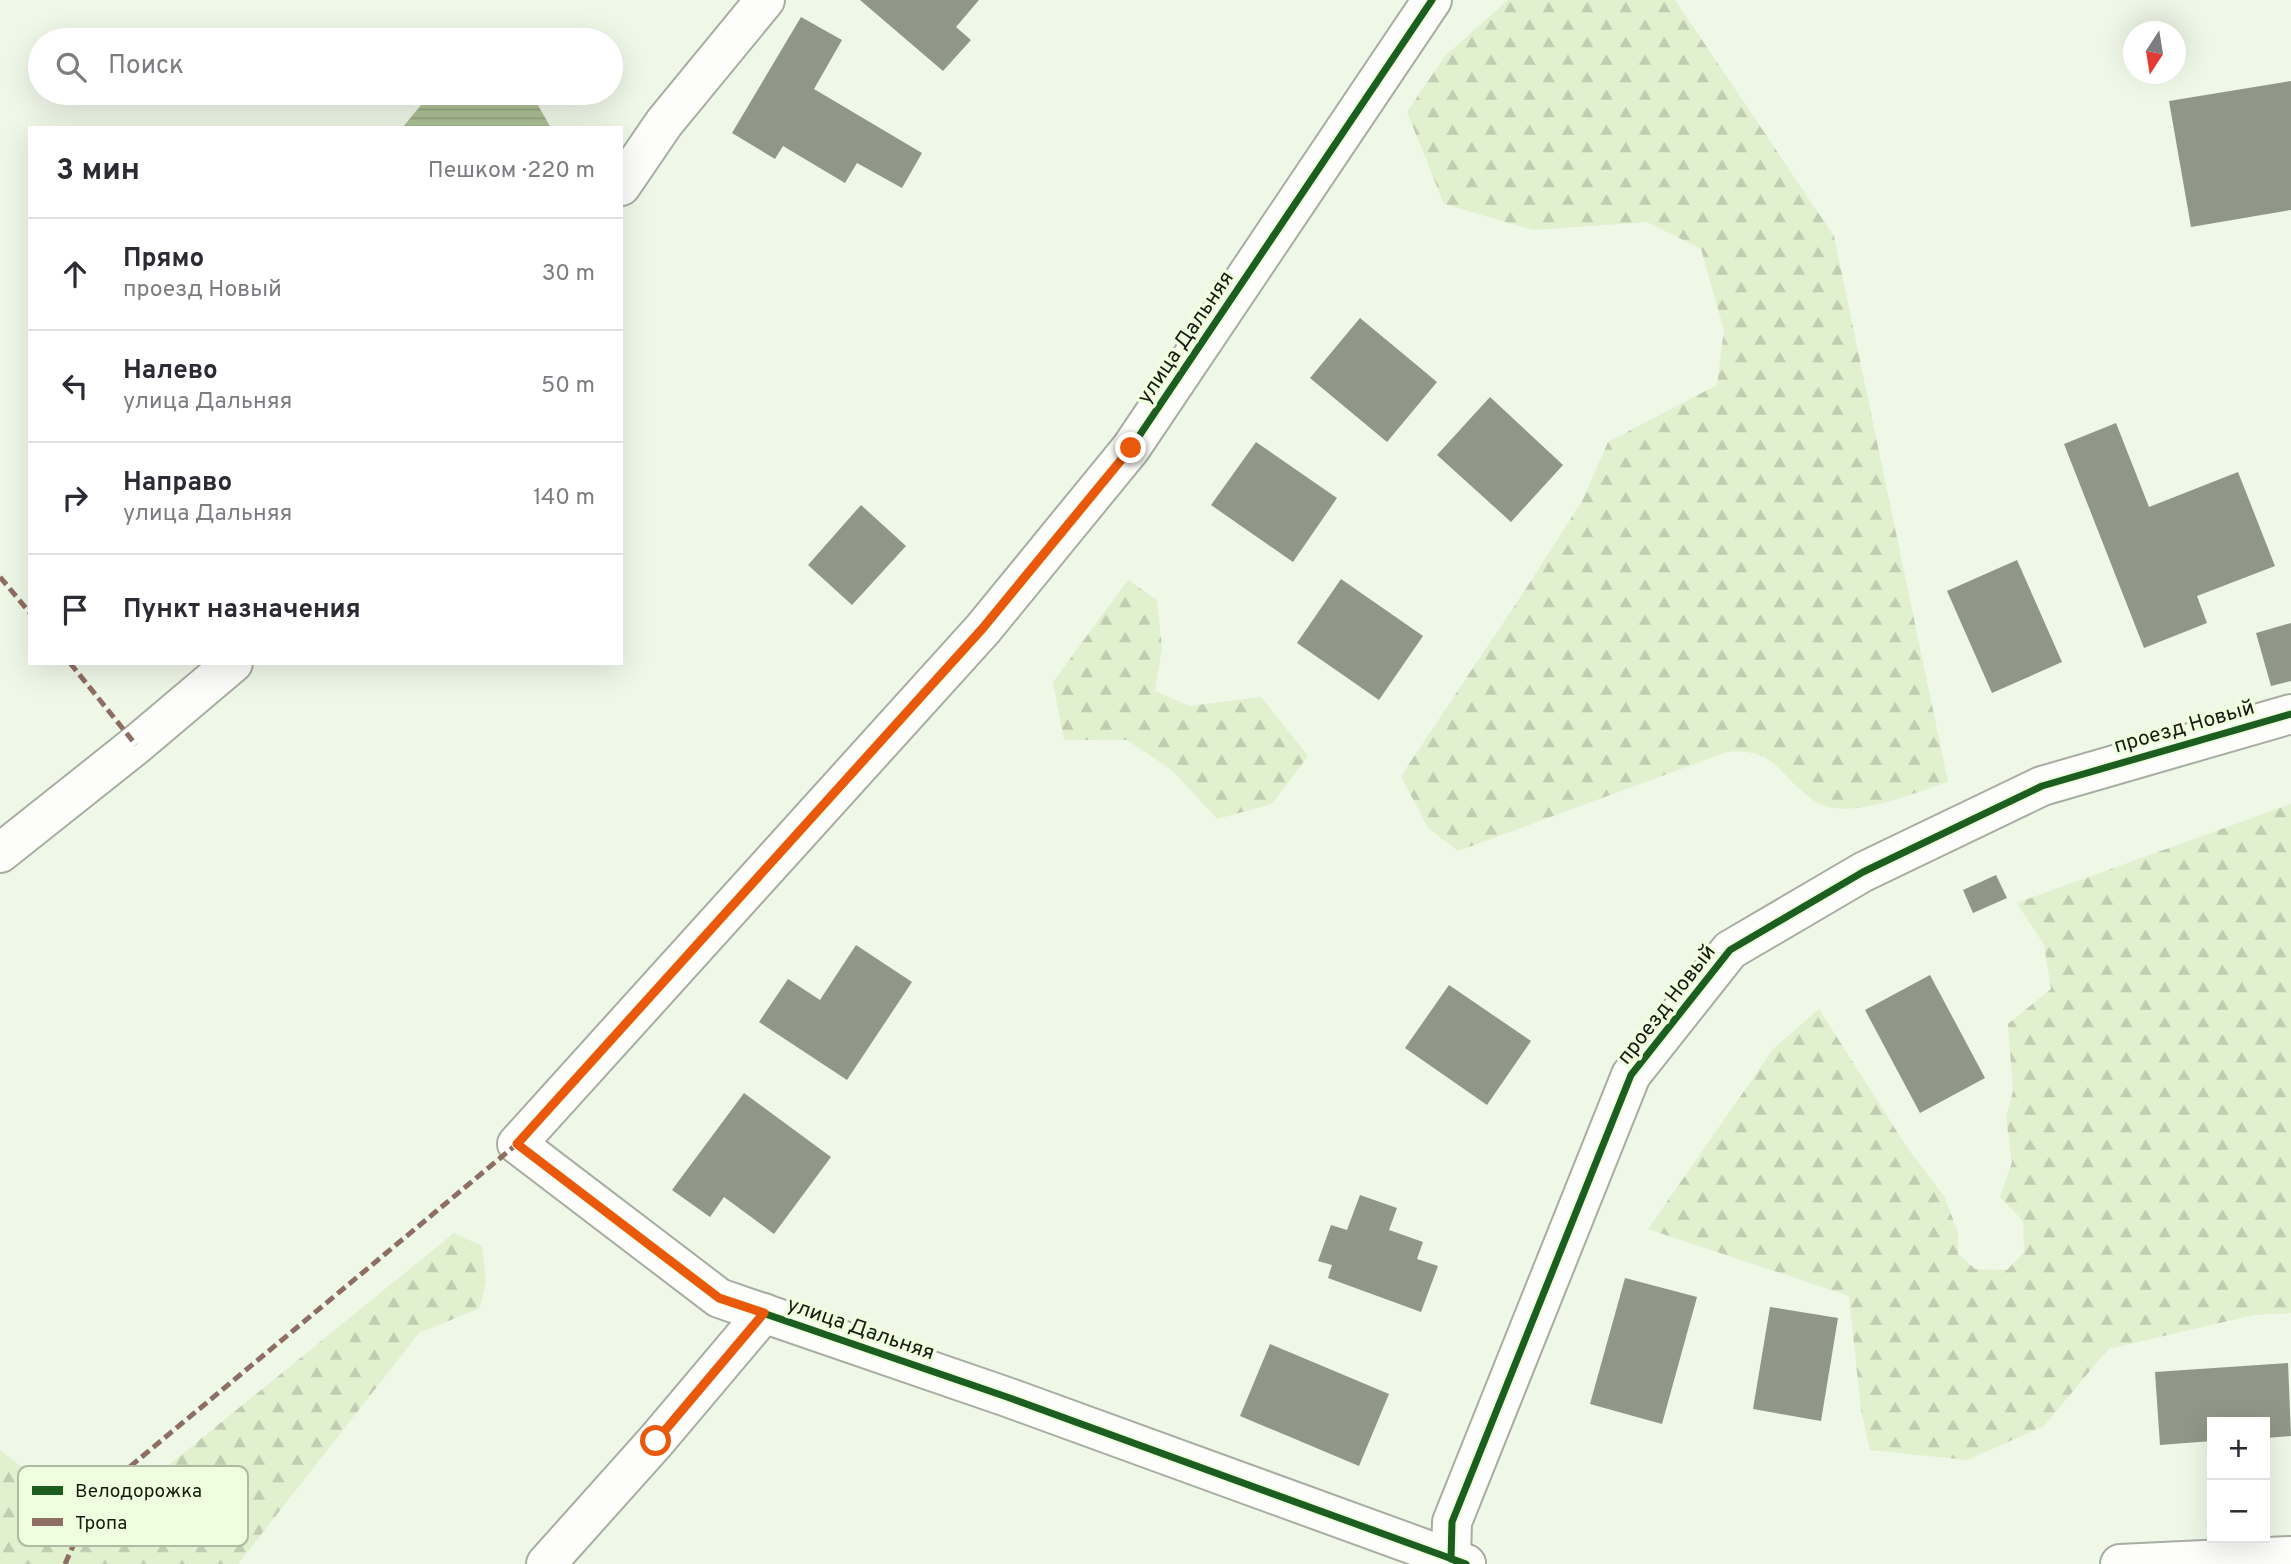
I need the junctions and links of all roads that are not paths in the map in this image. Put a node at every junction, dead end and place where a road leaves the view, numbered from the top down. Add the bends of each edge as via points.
1 (765, 0) edge
2 (1432, 0) edge
3 (623, 183) edge
4 (231, 665) edge
5 (2291, 714) edge
6 (0, 853) edge
7 (764, 1313) junction
8 (2291, 1556) edge
9 (1459, 1561) edge
10 (547, 1564) edge
11 (2120, 1564) edge

1 - 3 street via 664,123
2 - 7 street, улица Дальняя via 1131,448 982,629 517,1144 719,1298
4 - 6 street
5 - 9 street, проезд Новый via 2042,786 1863,872 1730,950 1631,1075 1452,1522
7 - 9 street, улица Дальняя
7 - 10 street
8 - 11 street

